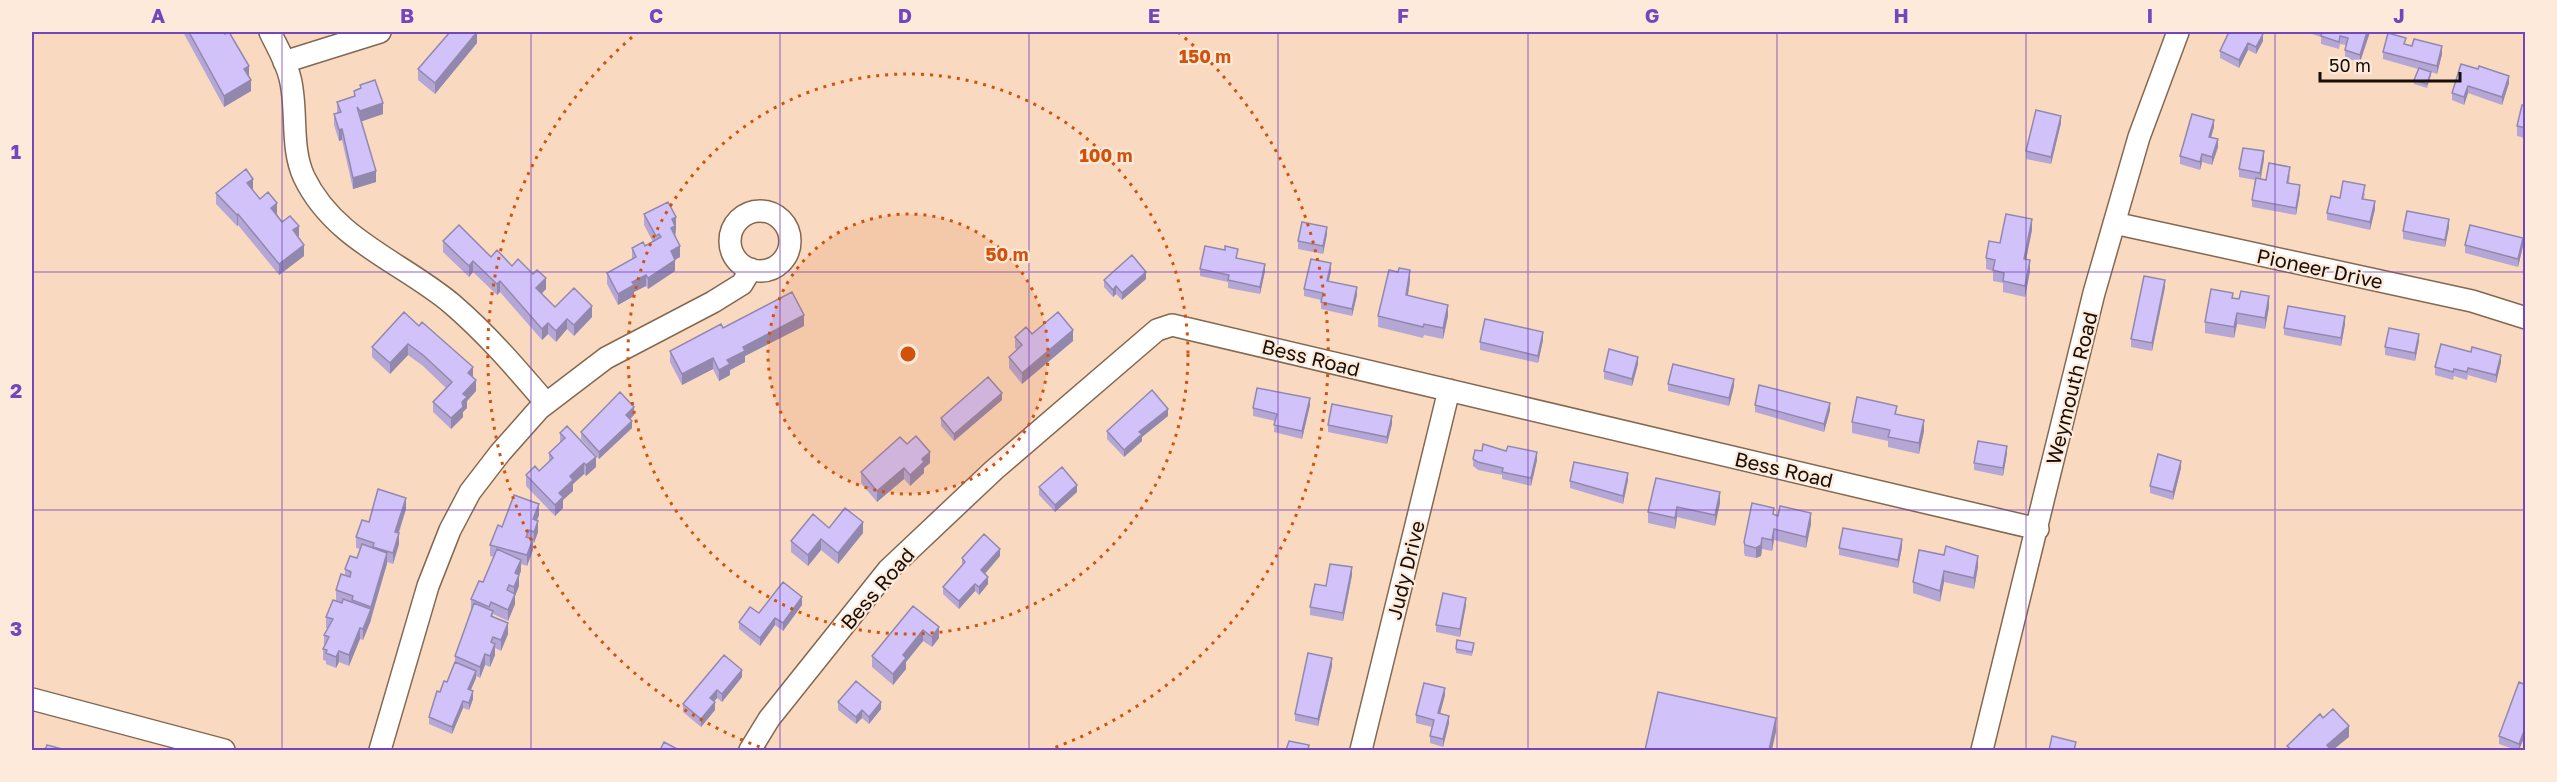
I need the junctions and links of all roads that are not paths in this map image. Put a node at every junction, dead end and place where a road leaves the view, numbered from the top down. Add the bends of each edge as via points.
1 (270, 32) edge
2 (380, 32) edge
3 (2178, 32) edge
4 (284, 62) junction
5 (2114, 223) junction
6 (751, 269) dead end
7 (2526, 318) edge
8 (1449, 390) junction
9 (546, 403) junction
10 (2038, 529) junction
11 (32, 699) edge
12 (224, 750) edge
13 (380, 750) edge
14 (750, 750) edge
15 (1361, 750) edge
16 (1982, 750) edge

1 - 4 street
2 - 4 street
3 - 5 street, Weymouth Road via 2154,91
4 - 9 street via 304,176 319,200 363,244 424,282 482,331
5 - 7 street, Pioneer Drive via 2472,301
5 - 10 street, Weymouth Road
6 - 9 street via 741,284 606,358
8 - 10 street, Bess Road
8 - 14 street, Bess Road via 1187,327 1172,325 1157,330 994,470 888,570 769,719
8 - 15 street, Judy Drive
9 - 13 street via 476,484 450,530 428,586
10 - 16 street, Weymouth Road
11 - 12 street

